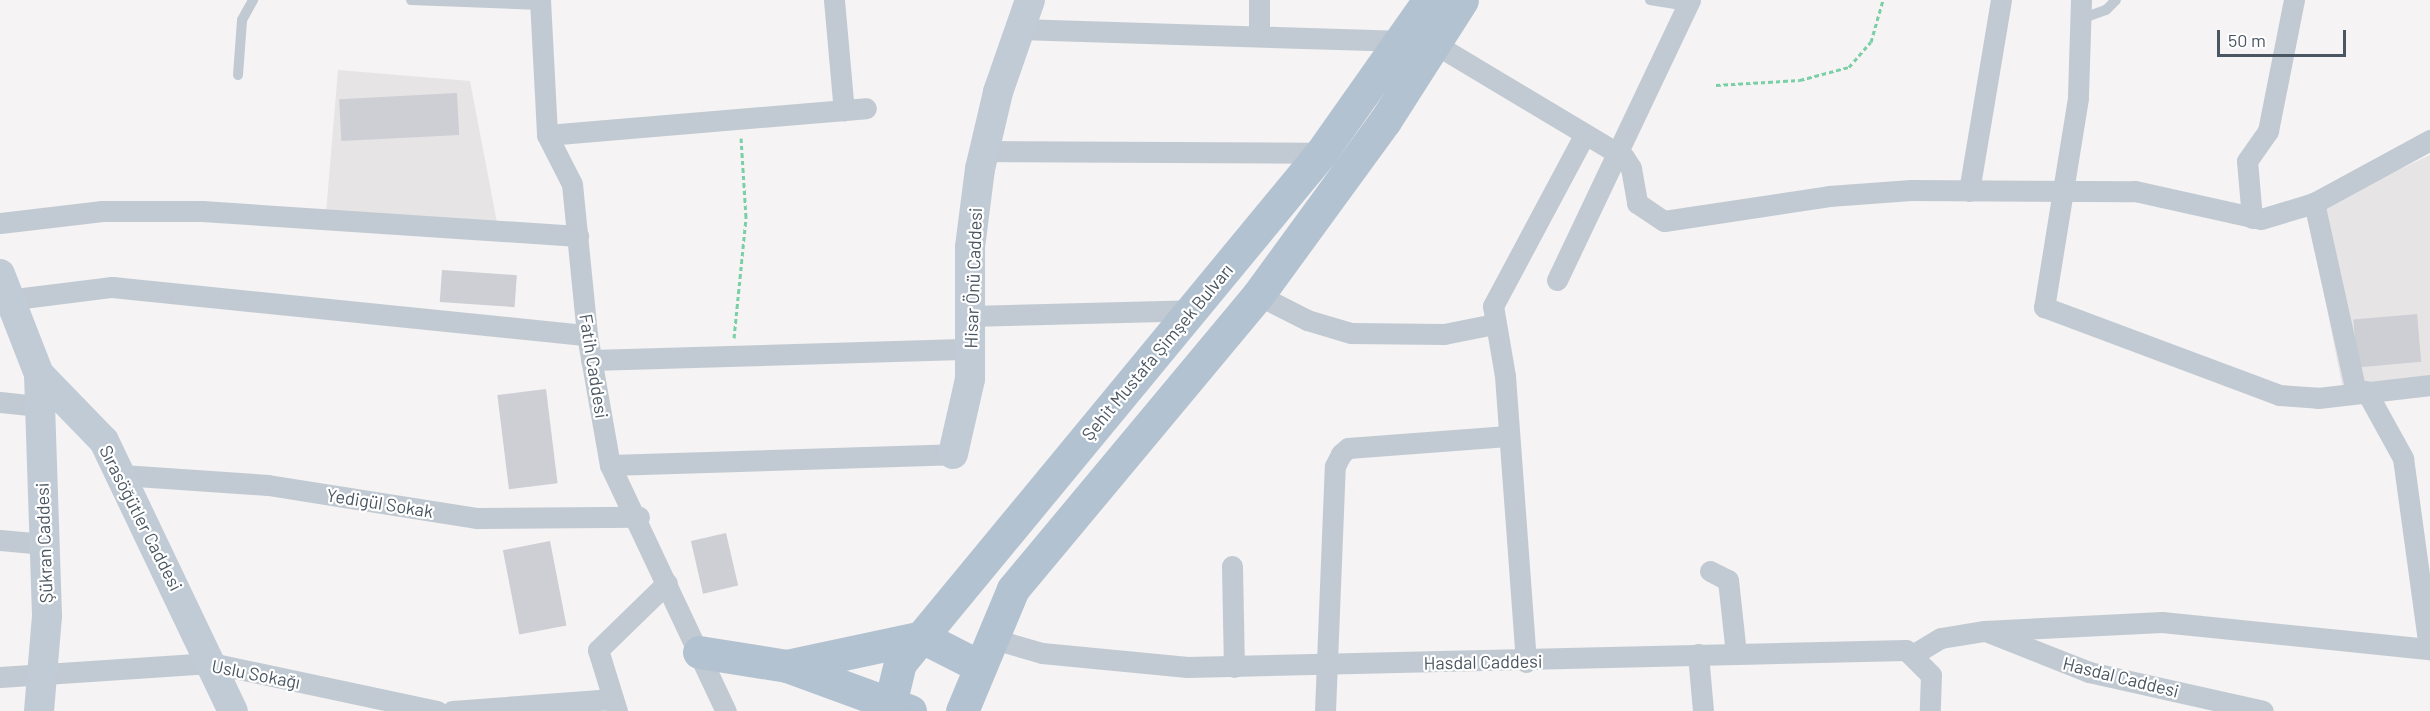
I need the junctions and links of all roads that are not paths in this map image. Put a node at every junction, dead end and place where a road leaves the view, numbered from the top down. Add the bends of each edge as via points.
1 (253, 0) edge
2 (411, 0) edge
3 (834, 0) edge
4 (1030, 0) edge
5 (1259, 0) edge
6 (1429, 0) edge
7 (1462, 0) edge
8 (1656, 0) edge
9 (2001, 0) edge
10 (2116, 0) edge
11 (2294, 0) edge
12 (540, 3) edge
13 (1689, 3) edge
14 (2079, 10) edge
15 (1019, 29) junction
16 (1258, 36) junction
17 (1419, 43) junction
18 (237, 75) dead end
19 (866, 108) dead end
20 (844, 111) junction
21 (1585, 134) junction
22 (547, 135) junction
23 (2430, 140) edge
24 (984, 151) junction
25 (1321, 153) junction
26 (1619, 154) junction
27 (2064, 189) junction
28 (1969, 191) junction
29 (2314, 203) junction
30 (2252, 218) junction
31 (0, 223) edge
32 (578, 236) junction
33 (1557, 280) dead end
34 (3, 287) edge
35 (1258, 295) junction
36 (1192, 310) junction
37 (969, 316) junction
38 (1494, 324) junction
39 (587, 336) junction
40 (970, 349) junction
41 (591, 360) junction
42 (39, 374) junction
43 (2430, 385) edge
44 (2361, 392) junction
45 (0, 402) edge
46 (39, 406) junction
47 (1508, 435) junction
48 (953, 454) joint
49 (610, 465) junction
50 (122, 475) junction
51 (639, 517) junction
52 (0, 540) edge
53 (44, 544) junction
54 (1232, 566) dead end
55 (1710, 571) dead end
56 (667, 583) junction
57 (1984, 631) junction
58 (922, 637) junction
59 (2430, 649) edge
60 (699, 652) junction
61 (984, 652) junction
62 (1698, 654) junction
63 (1736, 654) junction
64 (1914, 654) junction
65 (1526, 662) junction
66 (211, 663) junction
67 (1329, 665) junction
68 (787, 666) junction
69 (1234, 667) junction
70 (42, 676) junction
71 (0, 677) edge
72 (615, 705) edge
73 (897, 709) edge
74 (39, 711) edge
75 (233, 711) edge
76 (437, 711) edge
77 (452, 711) edge
78 (726, 711) edge
79 (962, 711) edge
80 (1325, 711) edge
81 (1703, 711) edge
82 (1930, 711) edge
83 (2262, 711) edge

1 - 18 lane via 242,20
2 - 12 lane
3 - 20 street
4 - 15 street, Hisar Önü Caddesi
5 - 16 street
6 - 17 main road, Şehit Mustafa Şimşek Bulvarı
7 - 17 main road, Şehit Mustafa Şimşek Bulvarı
8 - 13 lane
9 - 28 street
10 - 14 lane via 2106,10
11 - 30 street via 2268,131 2247,161
12 - 22 street, Fatih Caddesi
13 - 26 street
14 - 27 street via 2078,98
15 - 16 street
15 - 24 street, Hisar Önü Caddesi
16 - 17 street
17 - 21 street
17 - 25 main road, Şehit Mustafa Şimşek Bulvarı
17 - 35 main road, Şehit Mustafa Şimşek Bulvarı
19 - 20 street
20 - 22 street
21 - 26 street
21 - 38 street via 1498,293
22 - 32 street, Fatih Caddesi via 572,184
23 - 29 street
24 - 25 street
24 - 37 street, Hisar Önü Caddesi via 970,247
25 - 36 main road, Şehit Mustafa Şimşek Bulvarı
26 - 28 street via 1631,168 1636,203 1664,221 1839,195
26 - 33 street
27 - 28 street
27 - 30 street via 2162,195
27 - 44 street via 2044,307 2270,393 2318,398
29 - 30 street via 2289,215
29 - 44 street
31 - 32 street via 102,211 202,211
32 - 39 street, Fatih Caddesi
34 - 39 street via 111,287
34 - 42 street, Sırasöğütler Caddesi
35 - 38 street via 1307,320 1351,333 1444,334
35 - 61 main road, Şehit Mustafa Şimşek Bulvarı via 1013,589
36 - 37 street
36 - 58 main road, Şehit Mustafa Şimşek Bulvarı
37 - 40 street, Hisar Önü Caddesi
38 - 47 street
39 - 41 street, Fatih Caddesi
40 - 41 street
40 - 48 street, Hisar Önü Caddesi via 970,379
41 - 49 street, Fatih Caddesi
42 - 46 street, Şükran Caddesi
42 - 50 street, Sırasöğütler Caddesi via 104,441
43 - 44 street
44 - 59 street via 2403,458
45 - 46 street
46 - 53 street, Şükran Caddesi
47 - 65 street
47 - 67 street via 1348,448 1341,454 1335,466
48 - 49 street
49 - 51 street, Fatih Caddesi
50 - 51 street, Yedigül Sokak via 268,485 477,518
50 - 66 street, Sırasöğütler Caddesi
51 - 56 street, Fatih Caddesi
52 - 53 street
53 - 70 street, Şükran Caddesi
54 - 69 street
55 - 63 street via 1728,580
56 - 60 street, Fatih Caddesi
56 - 72 street via 598,650
57 - 59 street via 2162,622
57 - 64 street via 1941,638
57 - 83 street, Hasdal Caddesi via 2089,672
58 - 61 main road
58 - 68 main road
58 - 73 main road, Şehit Mustafa Şimşek Bulvarı via 900,663
60 - 68 main road
60 - 78 street, Fatih Caddesi
61 - 69 street, Hasdal Caddesi
61 - 79 main road, Şehit Mustafa Şimşek Bulvarı
62 - 63 street, Hasdal Caddesi
62 - 65 street, Hasdal Caddesi
62 - 81 street
63 - 64 street, Hasdal Caddesi
64 - 82 street via 1930,675
65 - 67 street, Hasdal Caddesi
66 - 70 street, Uslu Sokağı
66 - 75 street, Sırasöğütler Caddesi
66 - 76 street, Uslu Sokağı
67 - 69 street, Hasdal Caddesi
67 - 80 street
68 - 73 main road
70 - 71 street, Uslu Sokağı
70 - 74 street, Şükran Caddesi
72 - 77 street

